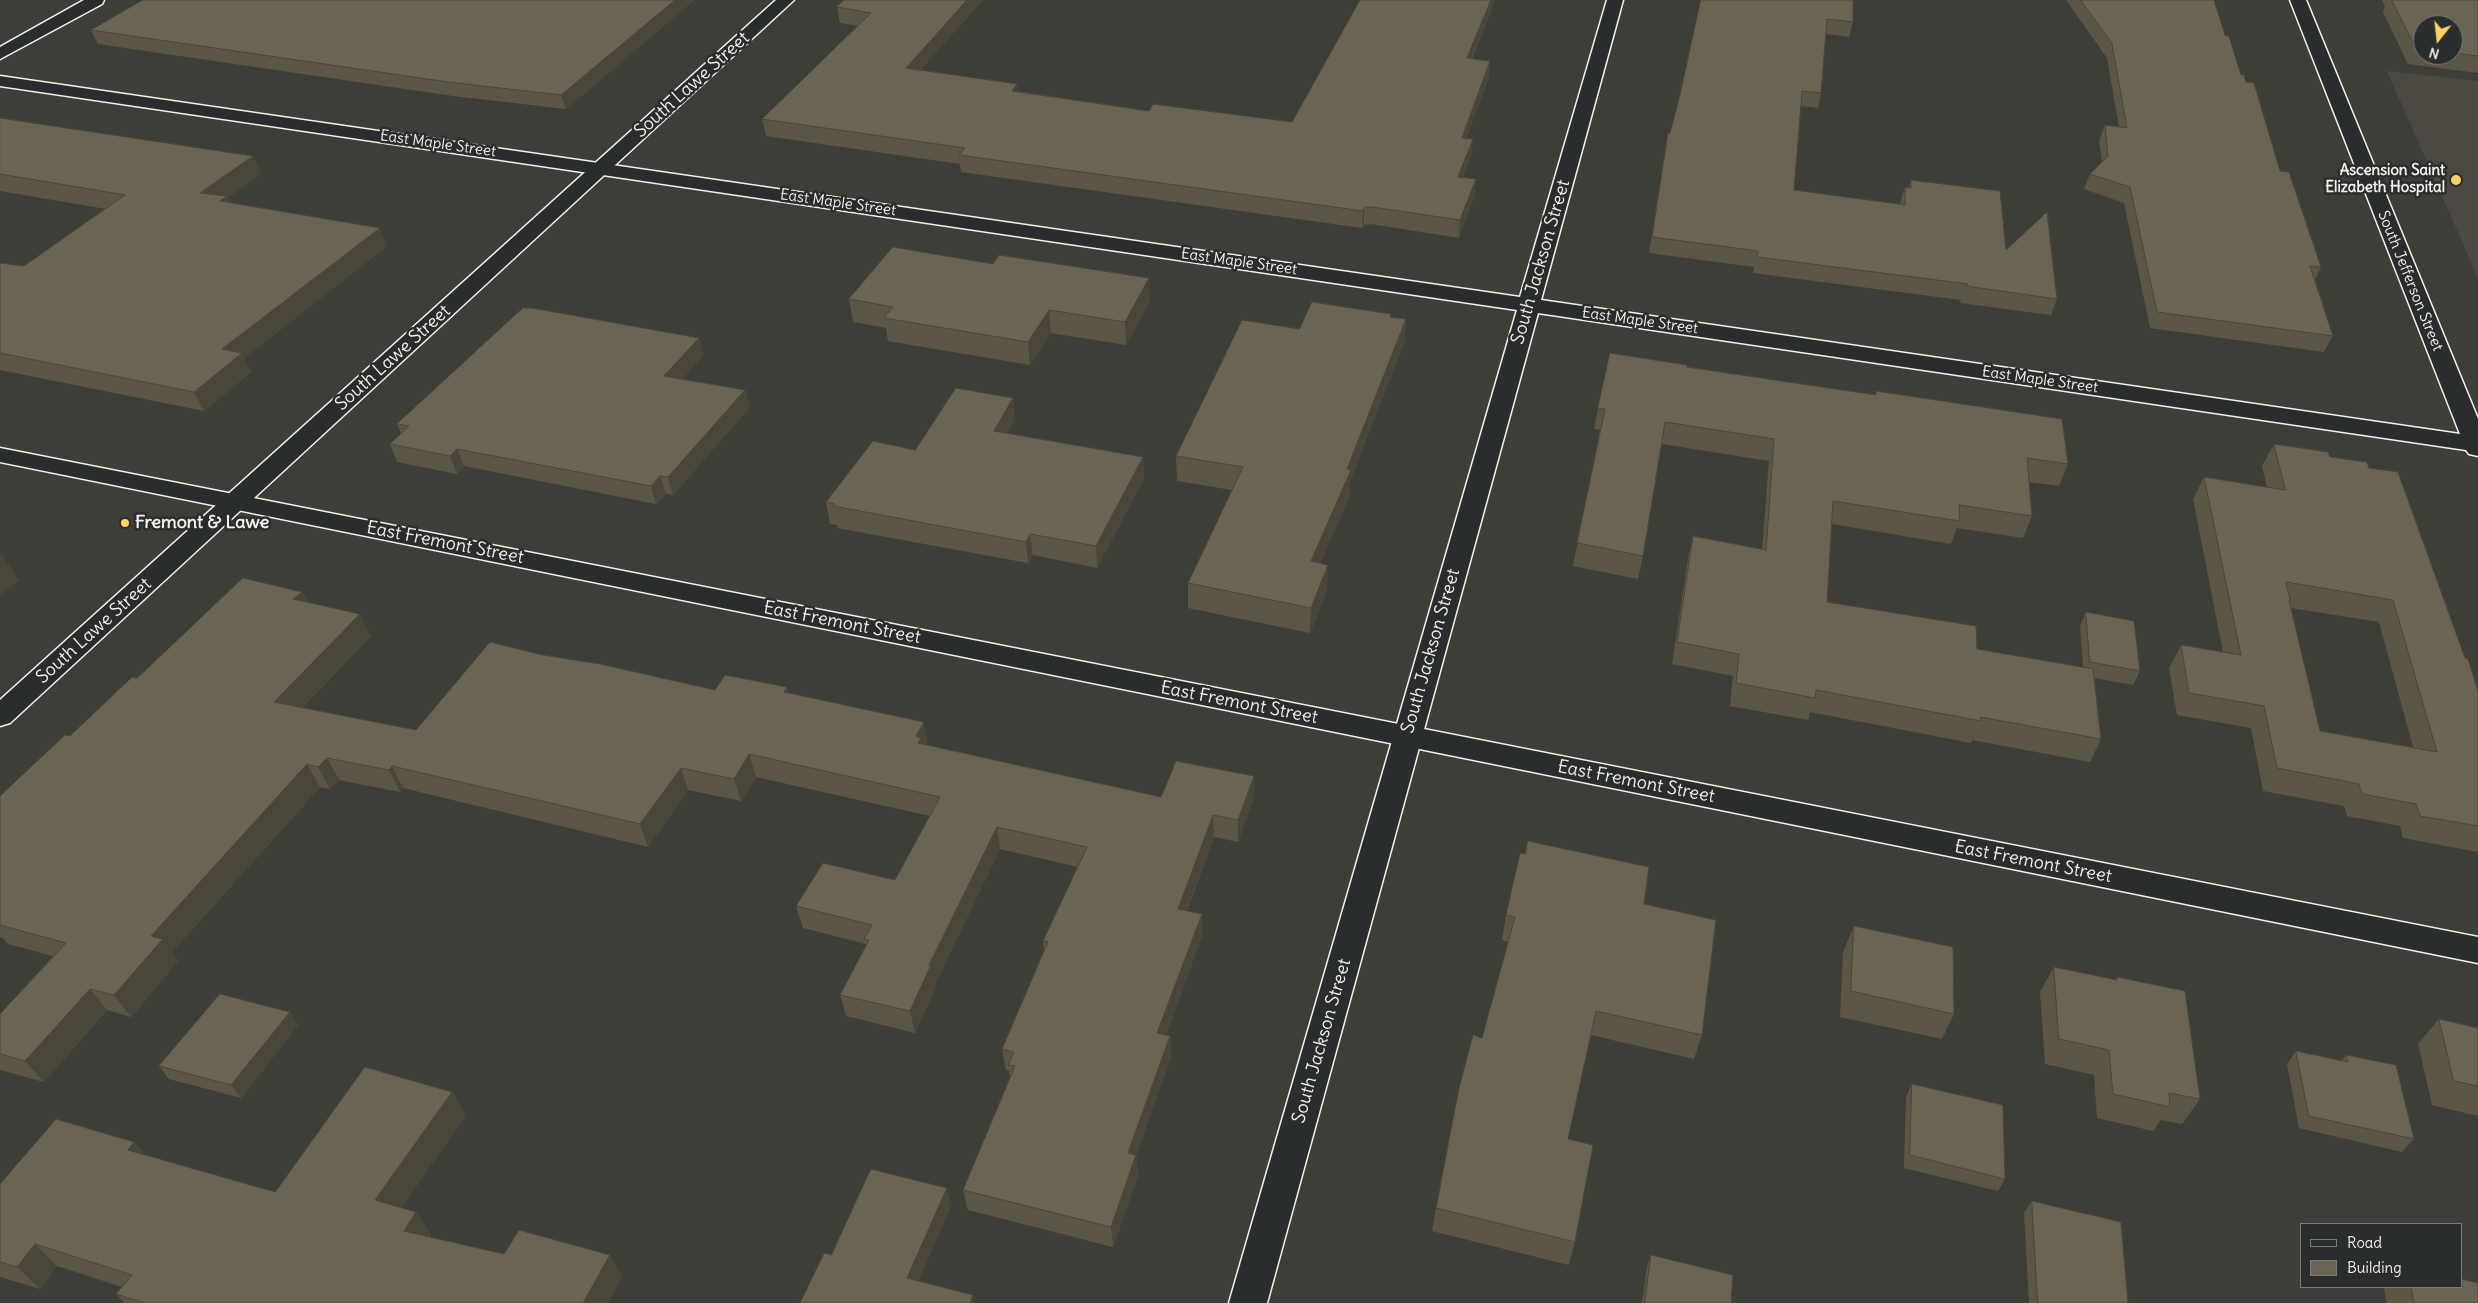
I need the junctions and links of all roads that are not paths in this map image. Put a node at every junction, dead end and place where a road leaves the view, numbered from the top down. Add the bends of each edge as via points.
1 (96, 0) edge
2 (786, 0) edge
3 (1615, 0) edge
4 (2298, 0) edge
5 (0, 54) edge
6 (0, 81) edge
7 (602, 168) junction
8 (1529, 304) junction
9 (2477, 446) edge
10 (0, 455) edge
11 (236, 501) junction
12 (0, 716) edge
13 (1407, 736) junction
14 (2478, 950) edge
15 (1248, 1303) edge

1 - 5 street
2 - 7 street, South Lawe Street
3 - 8 street, South Jackson Street
4 - 9 street, South Jefferson Street
6 - 7 street, East Maple Street
7 - 8 street, East Maple Street
7 - 11 street, South Lawe Street
8 - 9 street, East Maple Street
8 - 13 street, South Jackson Street
10 - 11 street, East Fremont Street
11 - 12 street, South Lawe Street
11 - 13 street, East Fremont Street
13 - 14 street, East Fremont Street
13 - 15 street, South Jackson Street

